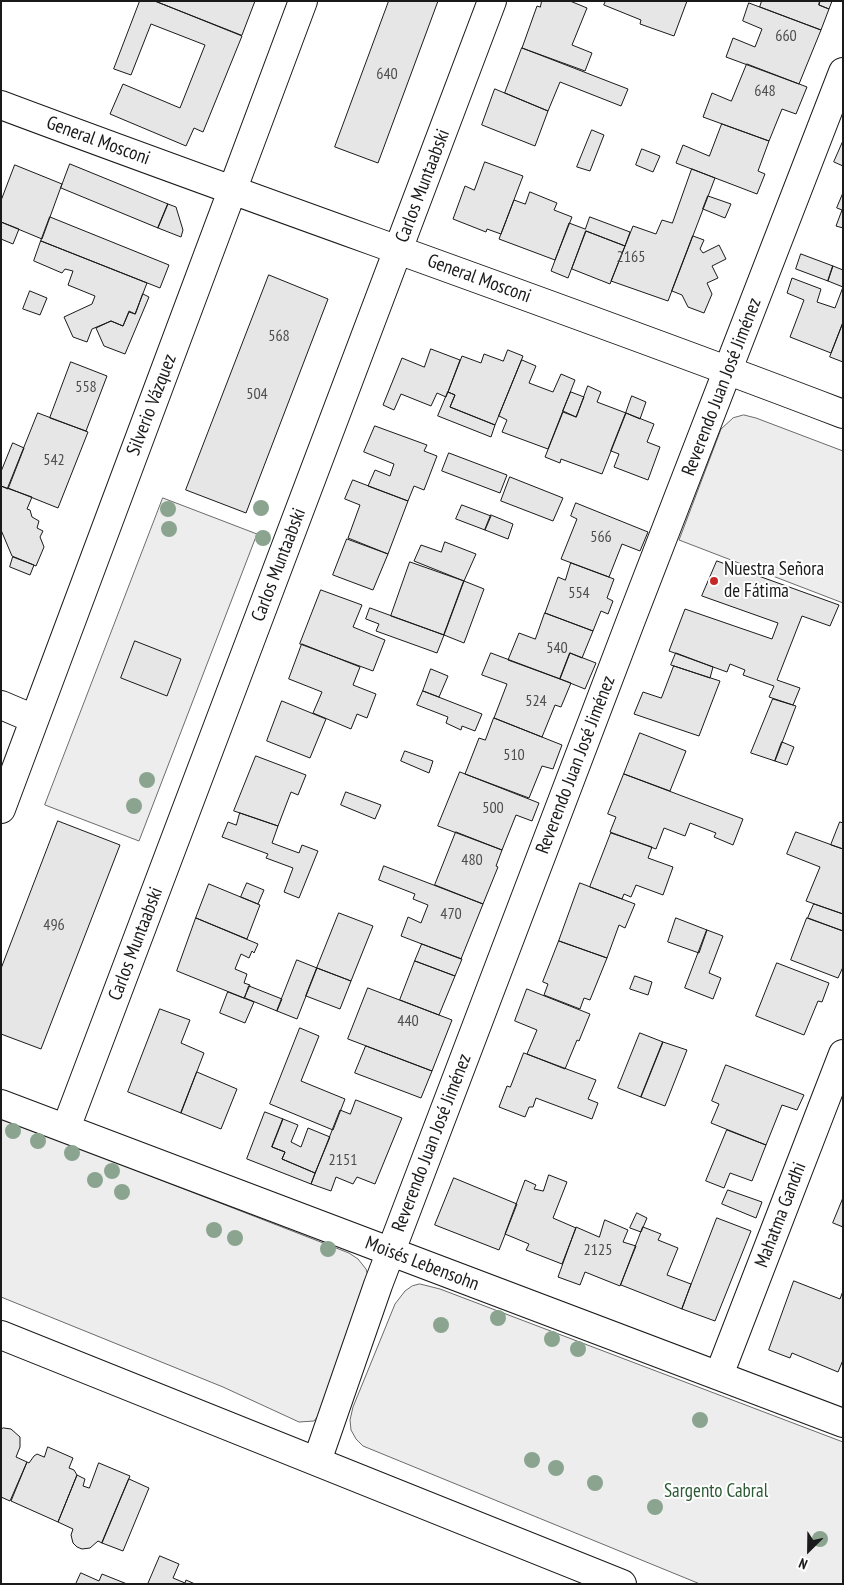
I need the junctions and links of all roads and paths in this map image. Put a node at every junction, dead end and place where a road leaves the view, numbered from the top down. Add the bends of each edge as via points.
1 (303, 1) edge
2 (492, 1) edge
3 (843, 72) edge
4 (1, 105) edge
5 (233, 191) junction
6 (399, 250) junction
7 (729, 371) junction
8 (843, 414) edge
9 (1, 705) edge
10 (34, 719) junction
11 (1, 809) edge
12 (843, 1054) edge
13 (1, 1104) edge
14 (66, 1128) junction
15 (391, 1252) junction
16 (1, 1335) edge
17 (719, 1375) junction
18 (843, 1423) edge
19 (318, 1461) junction
20 (622, 1584) edge

1 - 5 street, Silverio Vázquez
2 - 6 street, Carlos Muntaabski
3 - 7 street, Reverendo Juan José Jiménez
4 - 5 street, General Mosconi
5 - 6 street, General Mosconi
5 - 10 street, Silverio Vázquez
6 - 7 street, General Mosconi
6 - 14 street, Carlos Muntaabski
7 - 8 street, General Mosconi
7 - 15 street, Reverendo Juan José Jiménez
9 - 10 street
10 - 11 street, Silverio Vázquez
12 - 17 street, Mahatma Gandhi
13 - 14 street, Moisés Lebensohn
14 - 15 street, Moisés Lebensohn
15 - 17 street, Moisés Lebensohn
15 - 19 street, Reverendo Juan José Jiménez
16 - 19 street
17 - 18 street, Moisés Lebensohn
19 - 20 street

